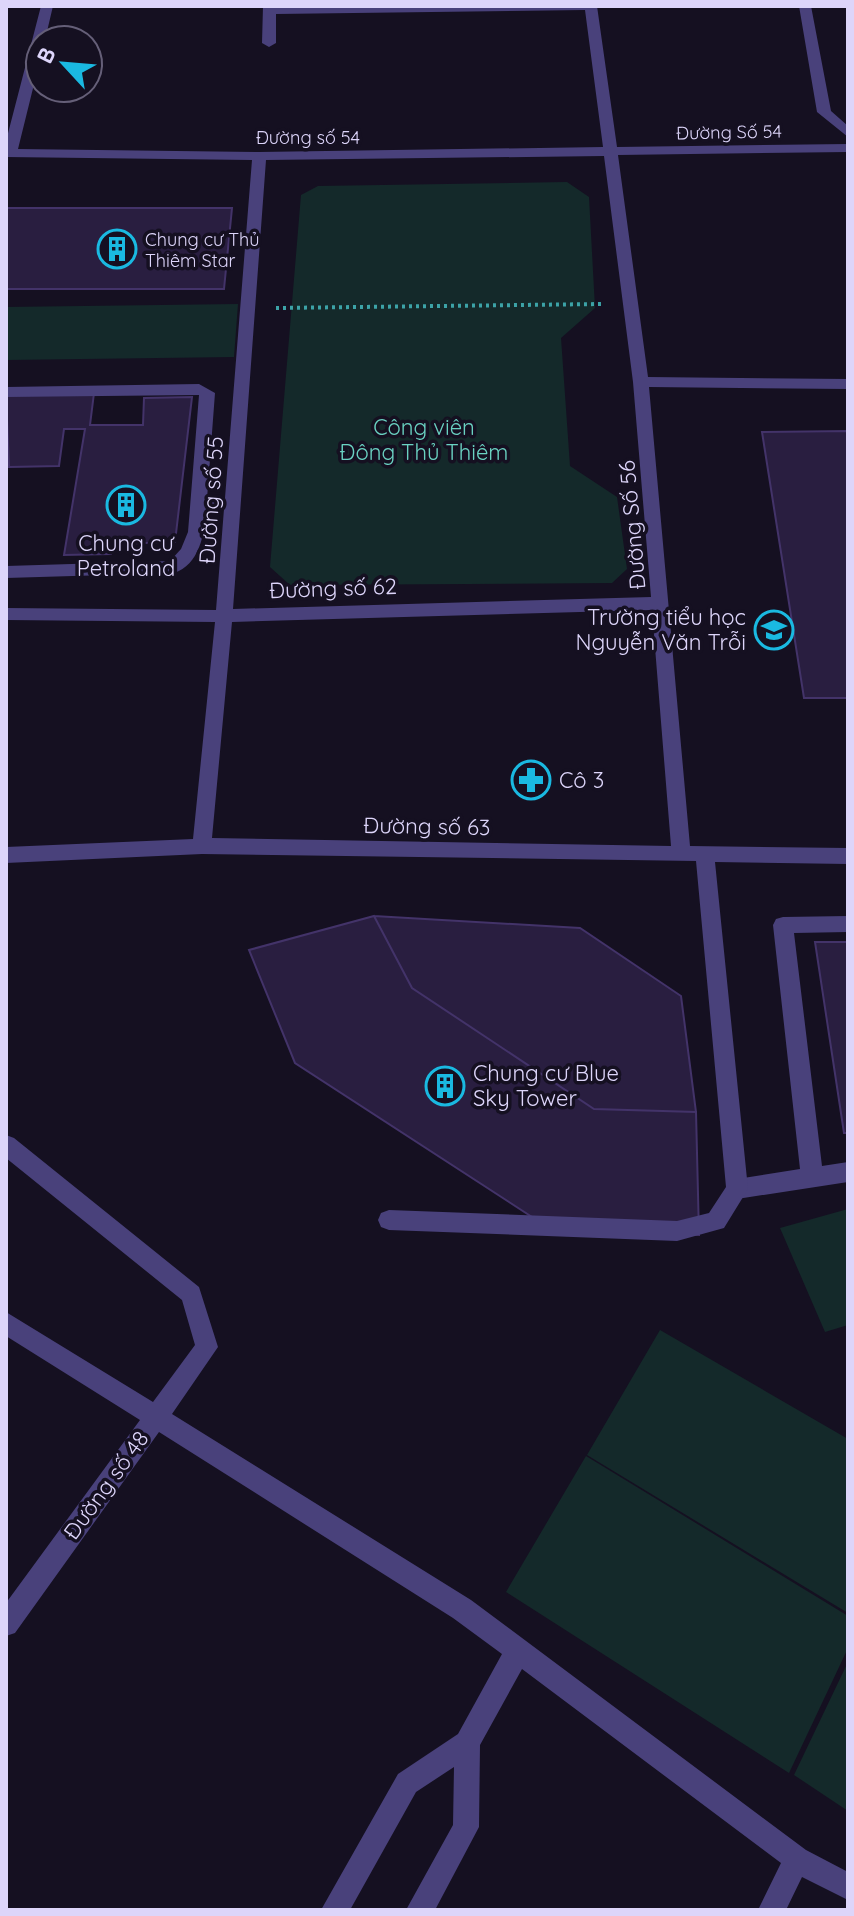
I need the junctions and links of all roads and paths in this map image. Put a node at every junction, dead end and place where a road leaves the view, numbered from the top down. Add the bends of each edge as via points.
1 (47, 6) edge
2 (591, 6) edge
3 (805, 6) edge
4 (366, 7) edge
5 (269, 8) edge
6 (269, 43) dead end
7 (848, 133) edge
8 (848, 148) edge
9 (8, 153) edge
10 (611, 153) junction
11 (259, 156) junction
12 (631, 304) junction
13 (247, 309) junction
14 (641, 382) junction
15 (848, 384) edge
16 (6, 392) edge
17 (232, 503) junction
18 (198, 505) junction
19 (6, 572) edge
20 (662, 603) junction
21 (6, 614) edge
22 (224, 616) junction
23 (202, 846) junction
24 (6, 855) edge
25 (681, 855) junction
26 (705, 855) junction
27 (848, 856) edge
28 (848, 924) edge
29 (6, 1145) edge
30 (848, 1172) edge
31 (812, 1177) junction
32 (737, 1189) junction
33 (389, 1220) dead end
34 (6, 1323) edge
35 (155, 1416) junction
36 (6, 1624) edge
37 (518, 1651) junction
38 (467, 1743) junction
39 (797, 1859) junction
40 (848, 1887) edge
41 (335, 1910) edge
42 (420, 1910) edge
43 (772, 1910) edge

1 - 9 street
2 - 4 street
2 - 10 street, Đường Số 56
3 - 7 street via 824,112
4 - 5 street
5 - 6 street
8 - 10 street, Đường Số 54
9 - 11 street, Đường số 54
10 - 11 street, Đường số 54
10 - 12 street, Đường Số 56
11 - 13 street, Đường số 55
12 - 13 path
12 - 14 street, Đường Số 56
13 - 17 street, Đường số 55
14 - 15 street
14 - 20 street, Đường Số 56
16 - 18 street via 207,393
17 - 18 street
17 - 22 street, Đường số 55
18 - 19 street via 190,554 174,567
20 - 22 street, Đường số 62
20 - 25 street, Đường Số 56
21 - 22 street, Đường số 62
22 - 23 street, Đường số 55
23 - 24 street, Đường số 63
23 - 25 street, Đường số 63
25 - 26 street, Đường số 63
26 - 27 street, Đường số 63
26 - 32 street
28 - 31 street via 783,925
29 - 35 street, Đường số 48 via 191,1294 207,1347
30 - 31 street
31 - 32 street
32 - 33 street via 716,1221 677,1231
34 - 35 street
35 - 36 street, Đường số 48
35 - 37 street via 462,1609
37 - 38 street
37 - 39 street
38 - 41 street via 407,1783
38 - 42 street via 466,1827
39 - 40 street
39 - 43 street

